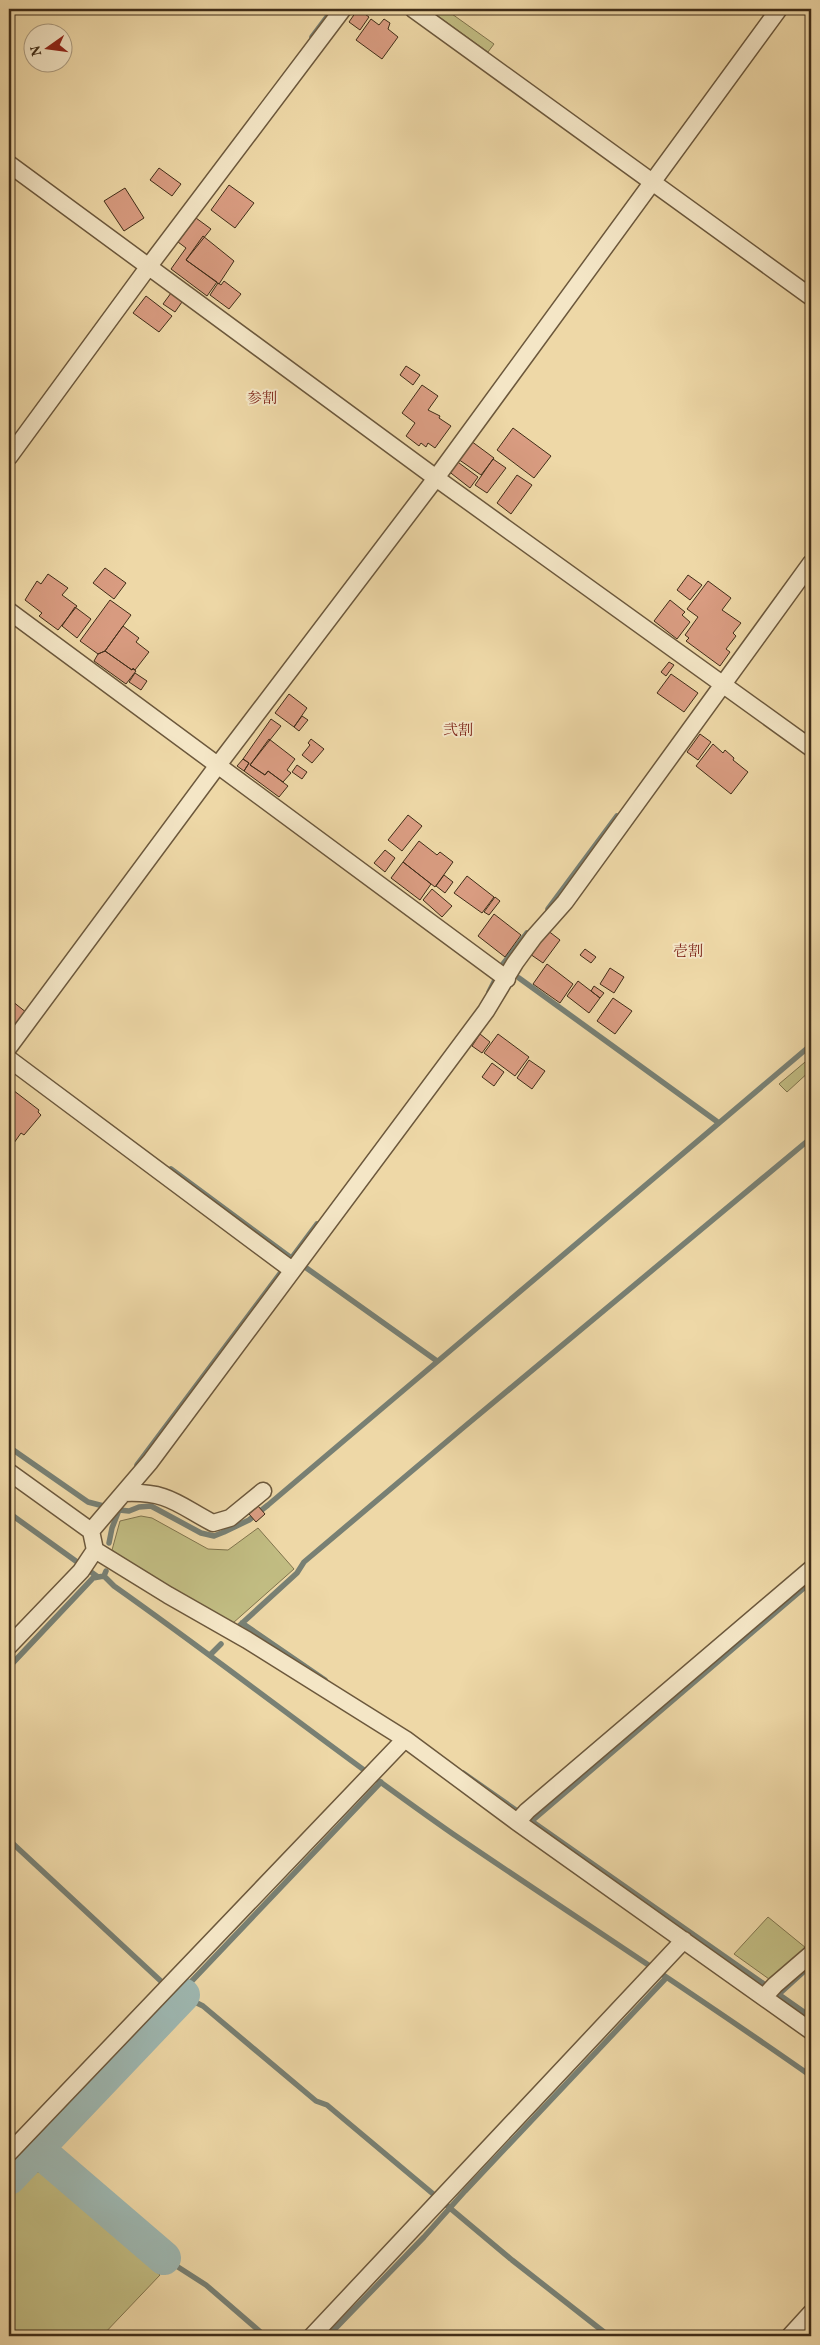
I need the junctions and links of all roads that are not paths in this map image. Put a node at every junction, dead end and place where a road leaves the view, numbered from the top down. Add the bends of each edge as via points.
1 (343, 9) edge
2 (413, 9) edge
3 (779, 9) edge
4 (9, 164) edge
5 (652, 179) junction
6 (149, 266) junction
7 (811, 297) edge
8 (9, 457) edge
9 (440, 473) junction
10 (811, 563) edge
11 (9, 611) edge
12 (721, 685) junction
13 (811, 748) edge
14 (218, 765) junction
15 (500, 974) junction
16 (9, 1047) edge
17 (9, 1059) edge
18 (288, 1267) junction
19 (9, 1472) edge
20 (263, 1491) dead end
21 (121, 1496) junction
22 (91, 1531) junction
23 (88, 1561) junction
24 (811, 1569) edge
25 (9, 1646) edge
26 (405, 1739) junction
27 (521, 1817) junction
28 (684, 1940) junction
29 (811, 1954) edge
30 (769, 1992) junction
31 (811, 2031) edge
32 (17, 2145) edge
33 (811, 2313) edge
34 (312, 2336) edge
35 (790, 2336) edge

1 - 6 street
2 - 5 street
3 - 5 street
4 - 6 street
5 - 7 street
5 - 9 street
6 - 8 street
6 - 9 street
9 - 12 street
9 - 14 street
10 - 12 street
11 - 14 street
12 - 13 street
12 - 15 street via 713,701 565,902
14 - 15 street
14 - 16 street
15 - 18 street via 486,1011
17 - 18 street
18 - 21 street via 150,1462
19 - 22 street
20 - 21 street via 230,1518 213,1523 162,1495 146,1492
21 - 22 street
22 - 23 street
23 - 25 street
23 - 26 street via 168,1595 247,1640
24 - 27 street
26 - 27 street
26 - 32 street
27 - 28 street
28 - 30 street
28 - 34 street
29 - 30 street
30 - 31 street
33 - 35 street

